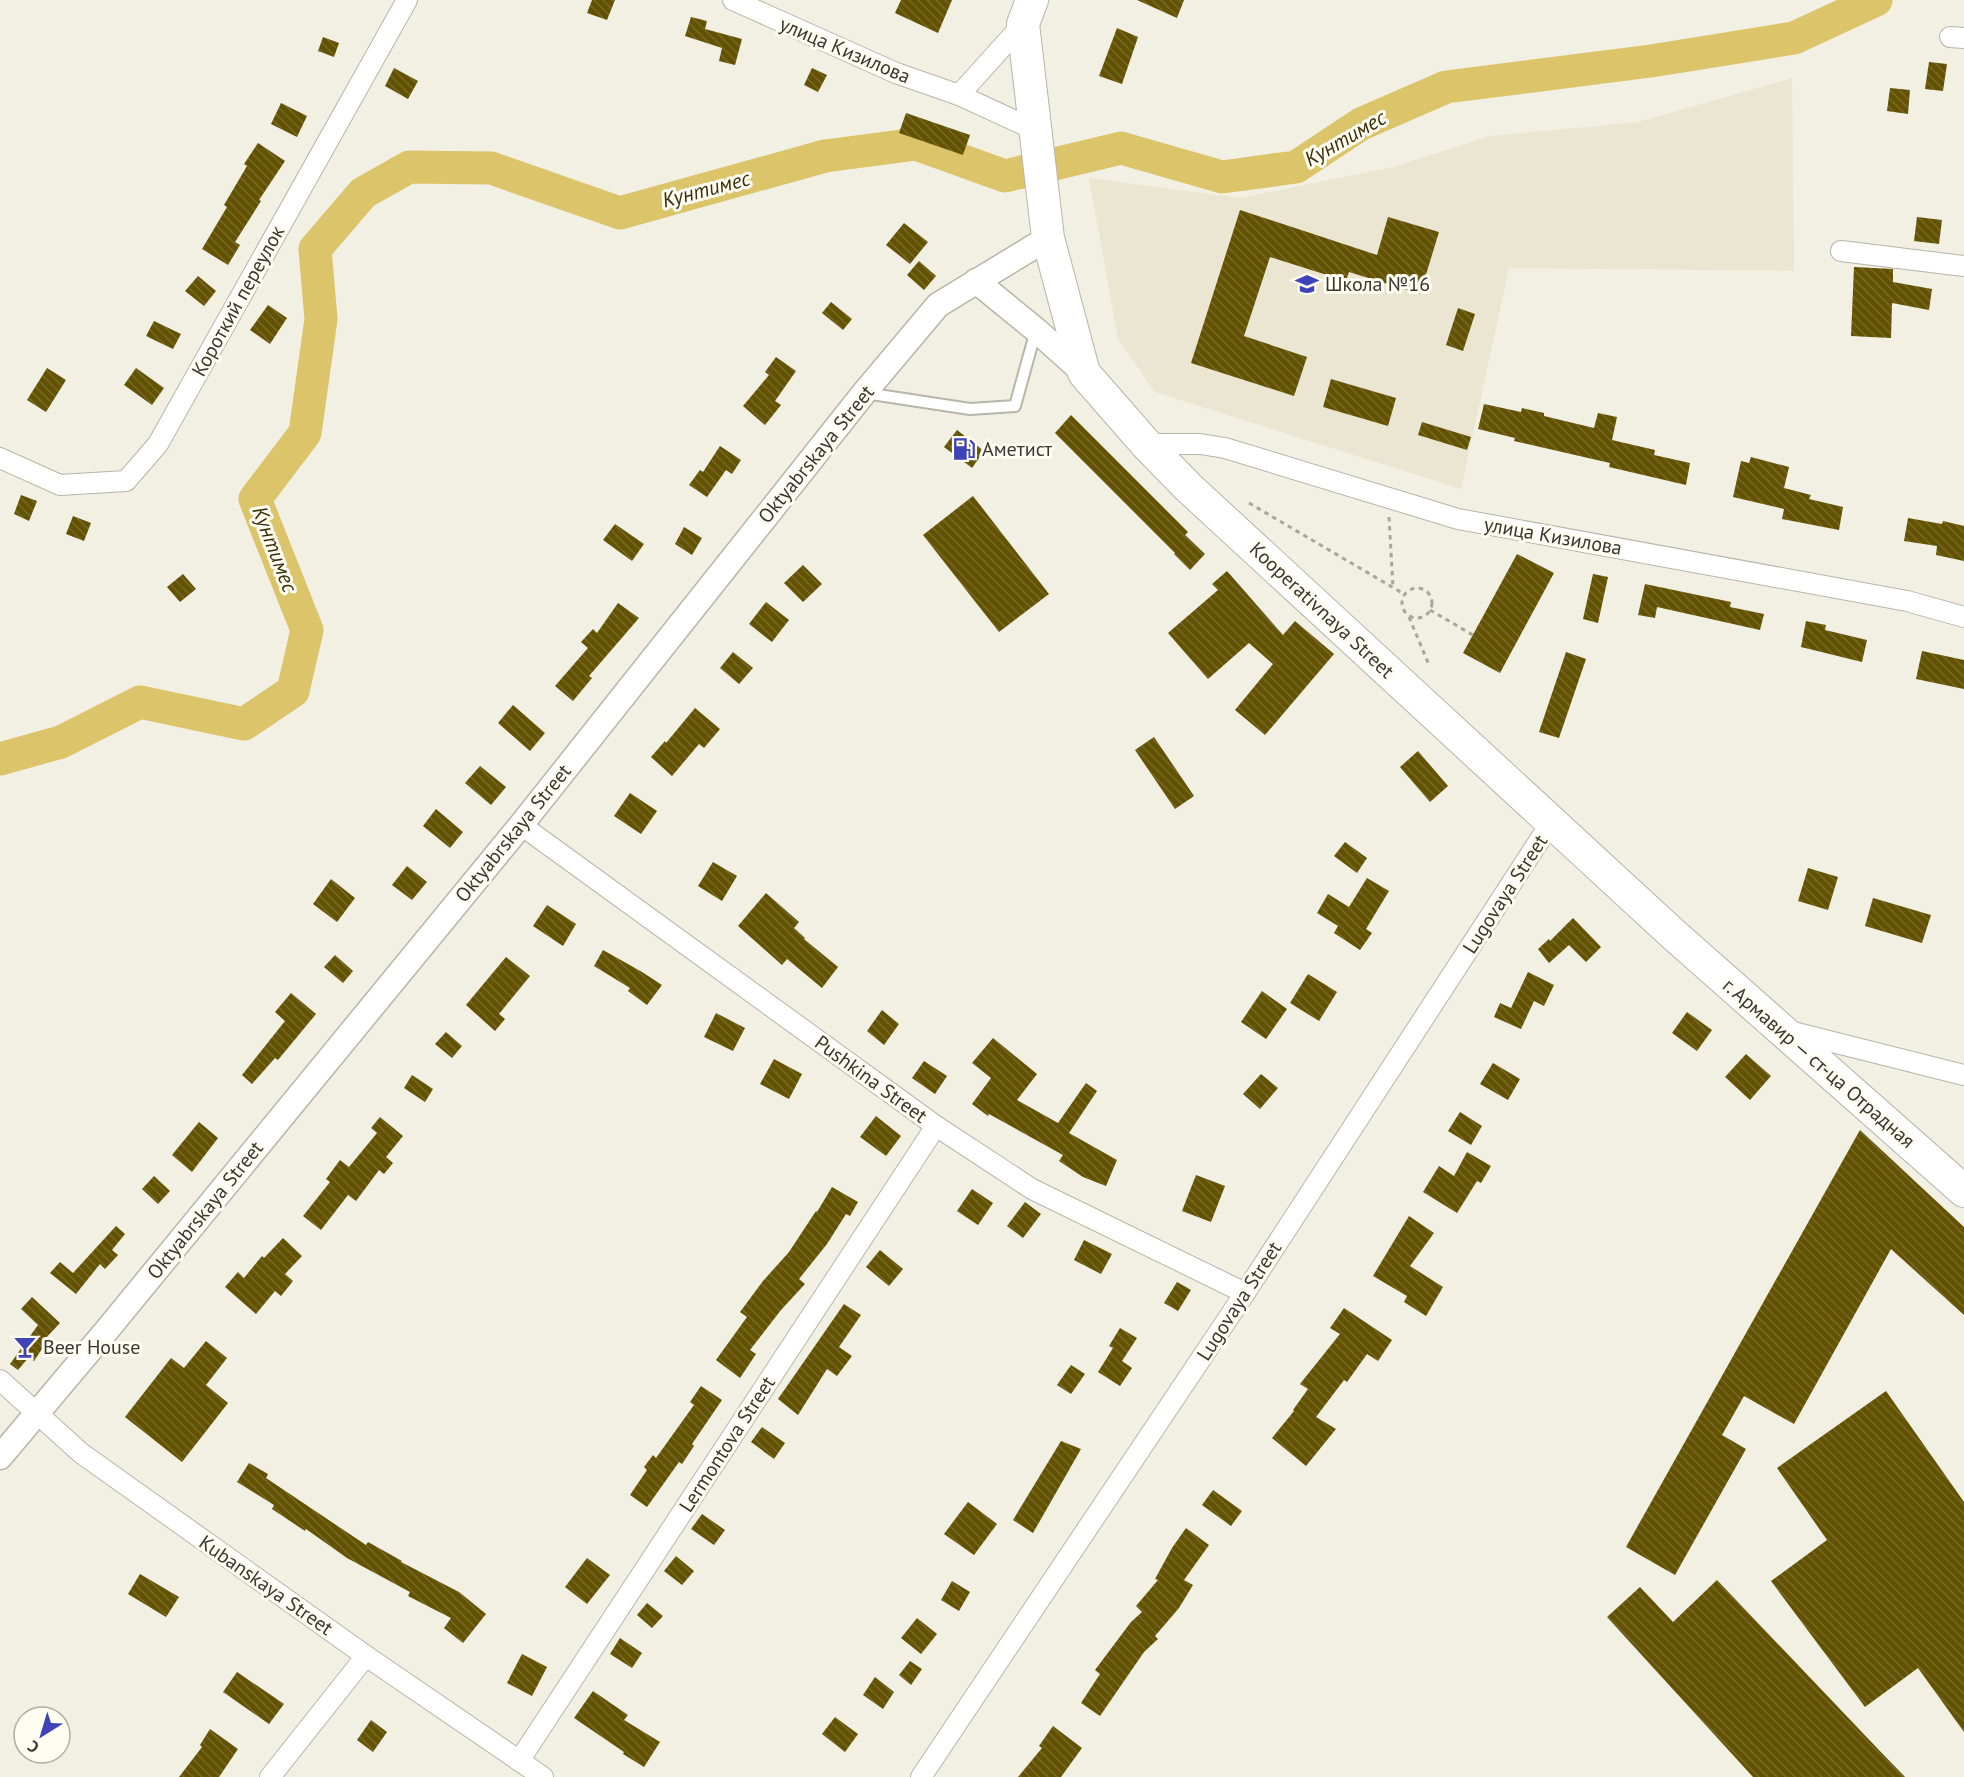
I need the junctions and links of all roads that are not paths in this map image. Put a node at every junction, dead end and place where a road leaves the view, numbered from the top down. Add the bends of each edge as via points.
1 (407, 0) edge
2 (732, 0) edge
3 (1028, 12) edge
4 (960, 95) junction
5 (1035, 130) junction
6 (1048, 238) junction
7 (1841, 251) dead end
8 (1964, 266) edge
9 (976, 281) junction
10 (1036, 330) junction
11 (1084, 373) junction
12 (864, 393) junction
13 (1146, 444) junction
14 (0, 458) edge
15 (1964, 617) edge
16 (1552, 821) junction
17 (521, 825) junction
18 (1673, 934) joint
19 (1778, 1028) junction
20 (1964, 1075) edge
21 (936, 1126) junction
22 (1964, 1191) edge
23 (1245, 1293) junction
24 (0, 1380) edge
25 (37, 1413) junction
26 (0, 1457) edge
27 (366, 1656) junction
28 (519, 1761) junction
29 (270, 1777) edge
30 (543, 1777) edge
31 (921, 1777) edge

1 - 14 street, Короткий переулок via 158,444 126,481 60,485
2 - 4 street, улица Кизилова via 896,73
3 - 4 street
3 - 5 main road
4 - 5 street, улица Кизилова
5 - 6 main road
6 - 9 street, Oktyabrskaya Street
6 - 11 main road
7 - 8 street
9 - 10 street, Kooperativnaya Street
9 - 12 street, Oktyabrskaya Street via 938,305
10 - 11 street, Kooperativnaya Street
10 - 12 lane via 1015,406 970,410
11 - 13 main road, Kooperativnaya Street
12 - 17 street, Oktyabrskaya Street
13 - 15 street, улица Кизилова via 1225,448 1458,519 1906,601
13 - 16 main road, Kooperativnaya Street via 1205,503
16 - 18 main road, Kooperativnaya Street
16 - 23 street, Lugovaya Street
17 - 21 street, Pushkina Street
17 - 25 street, Oktyabrskaya Street
18 - 19 main road, г. Армавир — ст-ца Отрадная
19 - 20 street
19 - 22 main road, г. Армавир — ст-ца Отрадная
21 - 23 street, Pushkina Street via 1032,1189
21 - 28 street, Lermontova Street
23 - 31 street, Lugovaya Street
24 - 25 street, Kubanskaya Street
25 - 26 street, Oktyabrskaya Street
25 - 27 street, Kubanskaya Street via 81,1453
27 - 28 street, Kubanskaya Street
27 - 29 street
28 - 30 street, Kubanskaya Street

